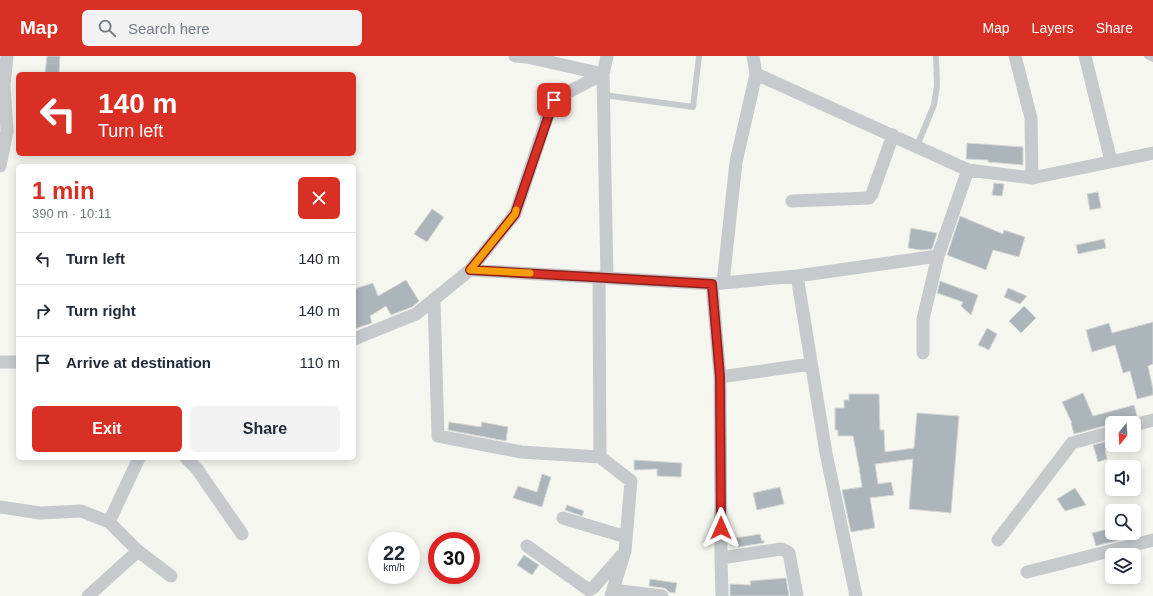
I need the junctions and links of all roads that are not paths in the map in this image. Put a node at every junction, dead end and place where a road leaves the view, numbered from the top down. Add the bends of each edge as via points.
1 (7, 56) edge
2 (515, 56) edge
3 (607, 56) edge
4 (699, 56) edge
5 (754, 56) edge
6 (936, 56) edge
7 (1015, 56) edge
8 (1085, 56) edge
9 (1147, 56) edge
10 (1153, 59) edge
11 (603, 74) junction
12 (756, 74) junction
13 (604, 95) junction
14 (893, 135) junction
15 (917, 146) junction
16 (1153, 153) edge
17 (1111, 162) junction
18 (0, 166) edge
19 (968, 170) junction
20 (1032, 178) junction
21 (792, 201) dead end
22 (938, 256) junction
23 (470, 270) junction
24 (797, 276) junction
25 (603, 278) junction
26 (718, 284) junction
27 (434, 299) junction
28 (356, 338) edge
29 (923, 353) dead end
30 (0, 362) edge
31 (16, 362) edge
32 (811, 364) junction
33 (720, 377) junction
34 (1153, 420) edge
35 (1141, 424) edge
36 (1105, 434) edge
37 (600, 457) junction
38 (138, 460) edge
39 (188, 460) edge
40 (0, 507) edge
41 (563, 518) dead end
42 (109, 522) junction
43 (242, 534) dead end
44 (626, 537) junction
45 (998, 540) dead end
46 (1153, 540) edge
47 (527, 546) dead end
48 (138, 551) junction
49 (625, 551) junction
50 (721, 558) junction
51 (1027, 572) dead end
52 (172, 576) dead end
53 (612, 593) edge
54 (88, 596) edge
55 (662, 596) edge
56 (722, 596) edge
57 (797, 596) edge
58 (856, 596) edge

1 - 18 street via 4,85 7,131
2 - 11 street
3 - 11 street
4 - 13 lane via 693,107
5 - 12 street
6 - 15 lane via 937,86 934,105
7 - 20 street via 1031,118
8 - 17 street
9 - 10 lane
11 - 13 street
11 - 23 street via 554,100 515,214
12 - 14 street
12 - 26 street via 736,162
13 - 25 street
14 - 15 street
14 - 21 street via 869,198
15 - 19 street
16 - 17 street
17 - 20 street
19 - 20 street
19 - 22 street
22 - 24 street
22 - 29 street via 923,319
23 - 25 street
23 - 27 street
24 - 26 street
24 - 32 street
25 - 26 street
25 - 37 street
26 - 33 street
27 - 28 street via 416,314
27 - 37 street via 438,436 521,452
30 - 31 street
32 - 33 street
32 - 58 street via 826,453
33 - 50 street
34 - 35 street
36 - 45 street via 1072,443
37 - 44 street via 631,481
38 - 42 street
39 - 43 street
40 - 42 street via 40,513 81,511
41 - 44 street
42 - 48 street
44 - 49 street
46 - 51 street
47 - 49 street via 590,590
48 - 52 street
48 - 54 street
49 - 53 street
50 - 56 street
50 - 57 street via 781,549 786,551 789,553
53 - 55 street

